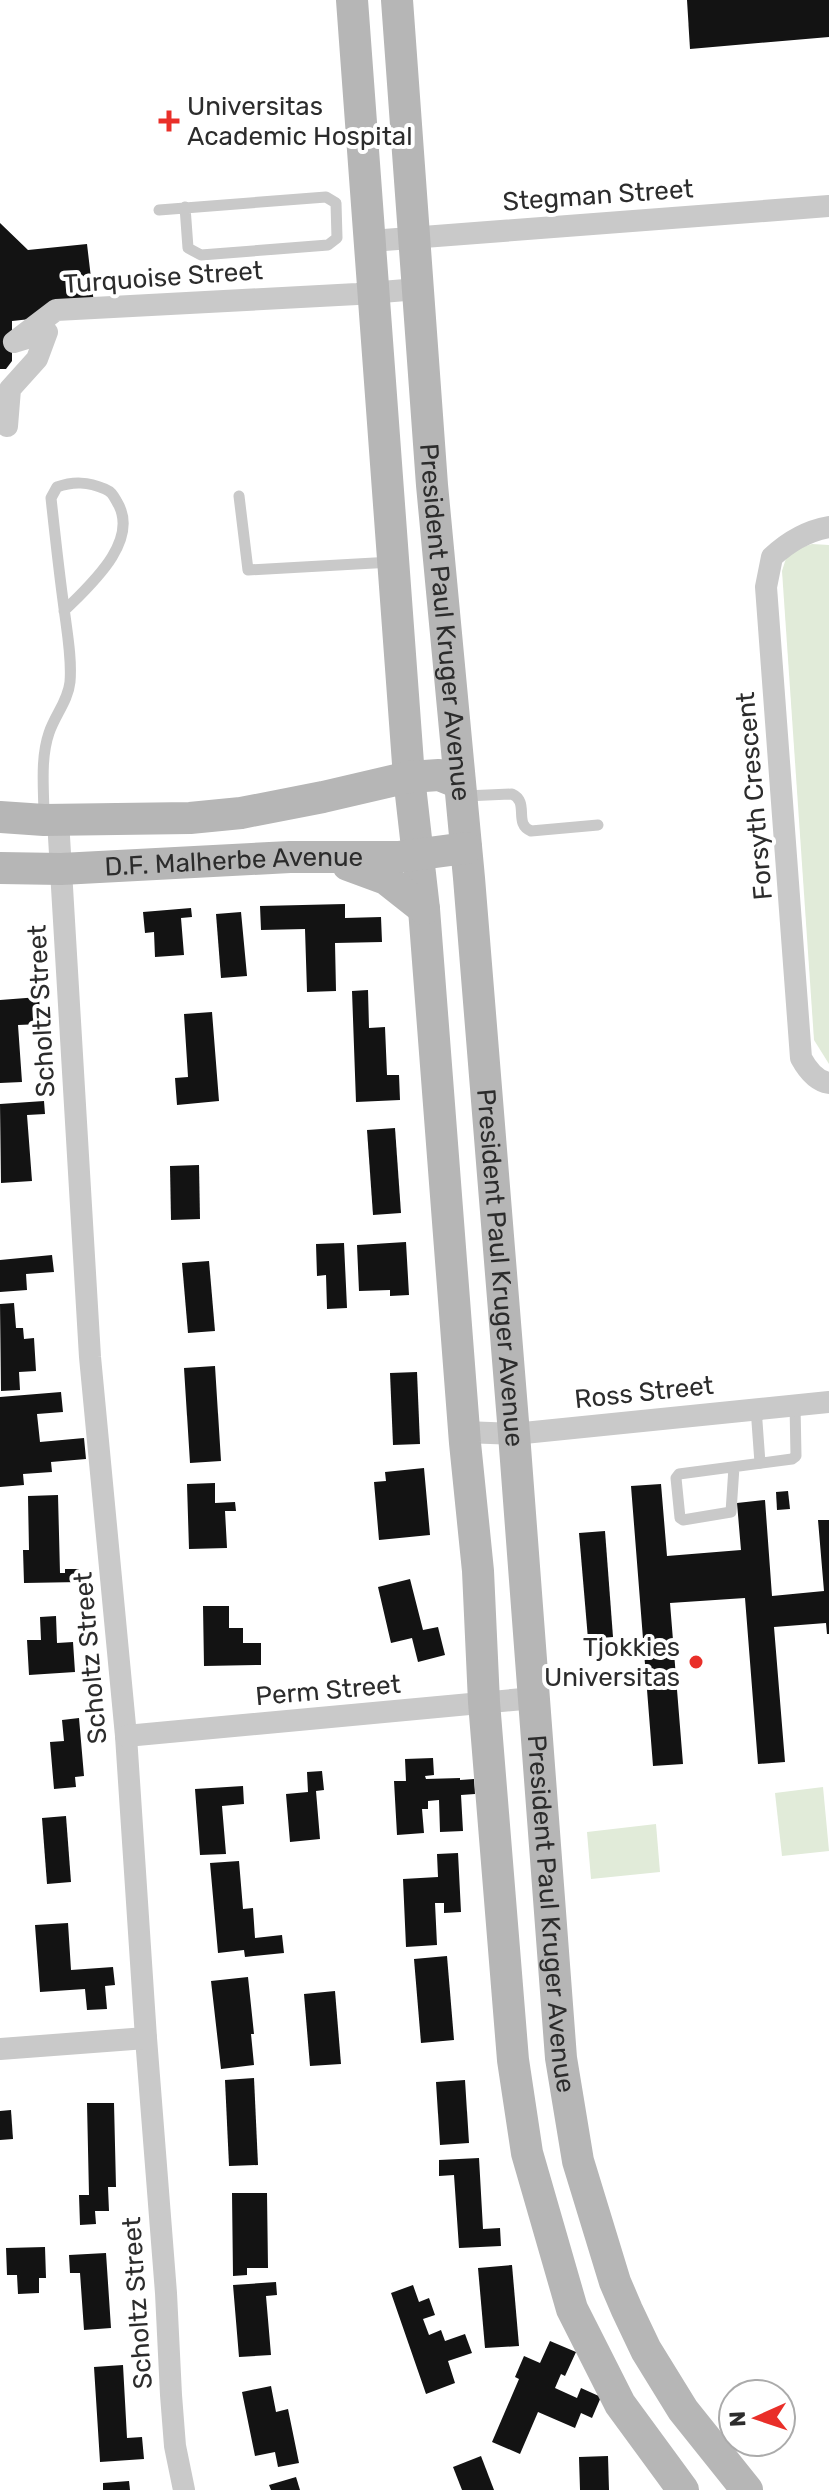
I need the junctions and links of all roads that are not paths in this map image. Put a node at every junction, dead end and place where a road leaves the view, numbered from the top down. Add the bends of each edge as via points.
1 (352, 0) edge
2 (397, 0) edge
3 (829, 206) edge
4 (185, 207) junction
5 (159, 210) dead end
6 (415, 237) junction
7 (371, 241) junction
8 (418, 289) junction
9 (372, 293) junction
10 (5, 390) edge
11 (7, 426) dead end
12 (239, 496) dead end
13 (829, 527) edge
14 (392, 562) junction
15 (64, 611) junction
16 (409, 777) junction
17 (460, 790) junction
18 (0, 817) edge
19 (51, 820) junction
20 (598, 825) dead end
21 (466, 848) junction
22 (418, 856) junction
23 (324, 858) junction
24 (0, 868) edge
25 (61, 869) junction
26 (424, 909) junction
27 (829, 1083) edge
28 (829, 1402) edge
29 (795, 1405) junction
30 (756, 1408) junction
31 (464, 1432) junction
32 (514, 1434) junction
33 (760, 1463) junction
34 (734, 1467) junction
35 (534, 1698) junction
36 (484, 1702) junction
37 (126, 1736) junction
38 (146, 2038) junction
39 (0, 2049) edge
40 (605, 2250) junction
41 (560, 2267) junction
42 (184, 2490) edge
43 (683, 2490) edge
44 (747, 2490) edge

1 - 7 street, President Paul Kruger Avenue
2 - 6 street, President Paul Kruger Avenue
3 - 6 street, Stegman Street
4 - 4 lane via 326,197 336,203 337,238 328,245 201,255 188,248
4 - 5 lane
6 - 7 street, Stegman Street
6 - 8 street, President Paul Kruger Avenue
7 - 9 street, President Paul Kruger Avenue
8 - 9 street, Turquoise Street
8 - 17 street, President Paul Kruger Avenue
9 - 10 street, Turquoise Street via 56,310 14,342 47,332 37,359
9 - 14 street, President Paul Kruger Avenue
10 - 11 street, Turquoise Street
12 - 14 lane via 248,570
13 - 27 street, Forsyth Crescent via 797,538 772,557 766,587 801,1058 809,1071
14 - 16 street, President Paul Kruger Avenue
15 - 15 lane via 51,498 57,487 91,484 111,491 125,523 103,573
15 - 19 lane via 70,683 49,732 45,760
16 - 17 street, D.F. Malherbe Avenue via 439,775
16 - 19 street, D.F. Malherbe Avenue via 241,813
16 - 22 street, President Paul Kruger Avenue
17 - 20 lane via 517,796 522,801 522,824 531,831
17 - 21 street, President Paul Kruger Avenue
18 - 19 street, D.F. Malherbe Avenue
19 - 25 street, Scholtz Street
21 - 22 street, D.F. Malherbe Avenue
21 - 32 street, President Paul Kruger Avenue
22 - 23 street, D.F. Malherbe Avenue
22 - 26 street, President Paul Kruger Avenue
23 - 25 street, D.F. Malherbe Avenue
23 - 26 street via 386,879
24 - 25 street, D.F. Malherbe Avenue
25 - 37 street, Scholtz Street via 90,1357
26 - 31 street, President Paul Kruger Avenue
28 - 29 street, Ross Street
29 - 30 street, Ross Street
29 - 33 lane via 796,1456
30 - 32 street, Ross Street
30 - 33 lane
31 - 32 street, Ross Street
31 - 36 street, President Paul Kruger Avenue
32 - 35 street, President Paul Kruger Avenue
33 - 34 lane
34 - 34 lane via 677,1475 680,1518 731,1512
35 - 36 street, Perm Street
35 - 40 street, President Paul Kruger Avenue via 561,2058 578,2161
36 - 37 street, Perm Street
36 - 41 street, President Paul Kruger Avenue via 513,2060 527,2153
37 - 38 street, Scholtz Street
38 - 39 street
38 - 42 street, Scholtz Street via 175,2446
40 - 41 street
40 - 44 street, President Paul Kruger Avenue via 646,2350 683,2410
41 - 43 street, President Paul Kruger Avenue via 572,2309 620,2404

